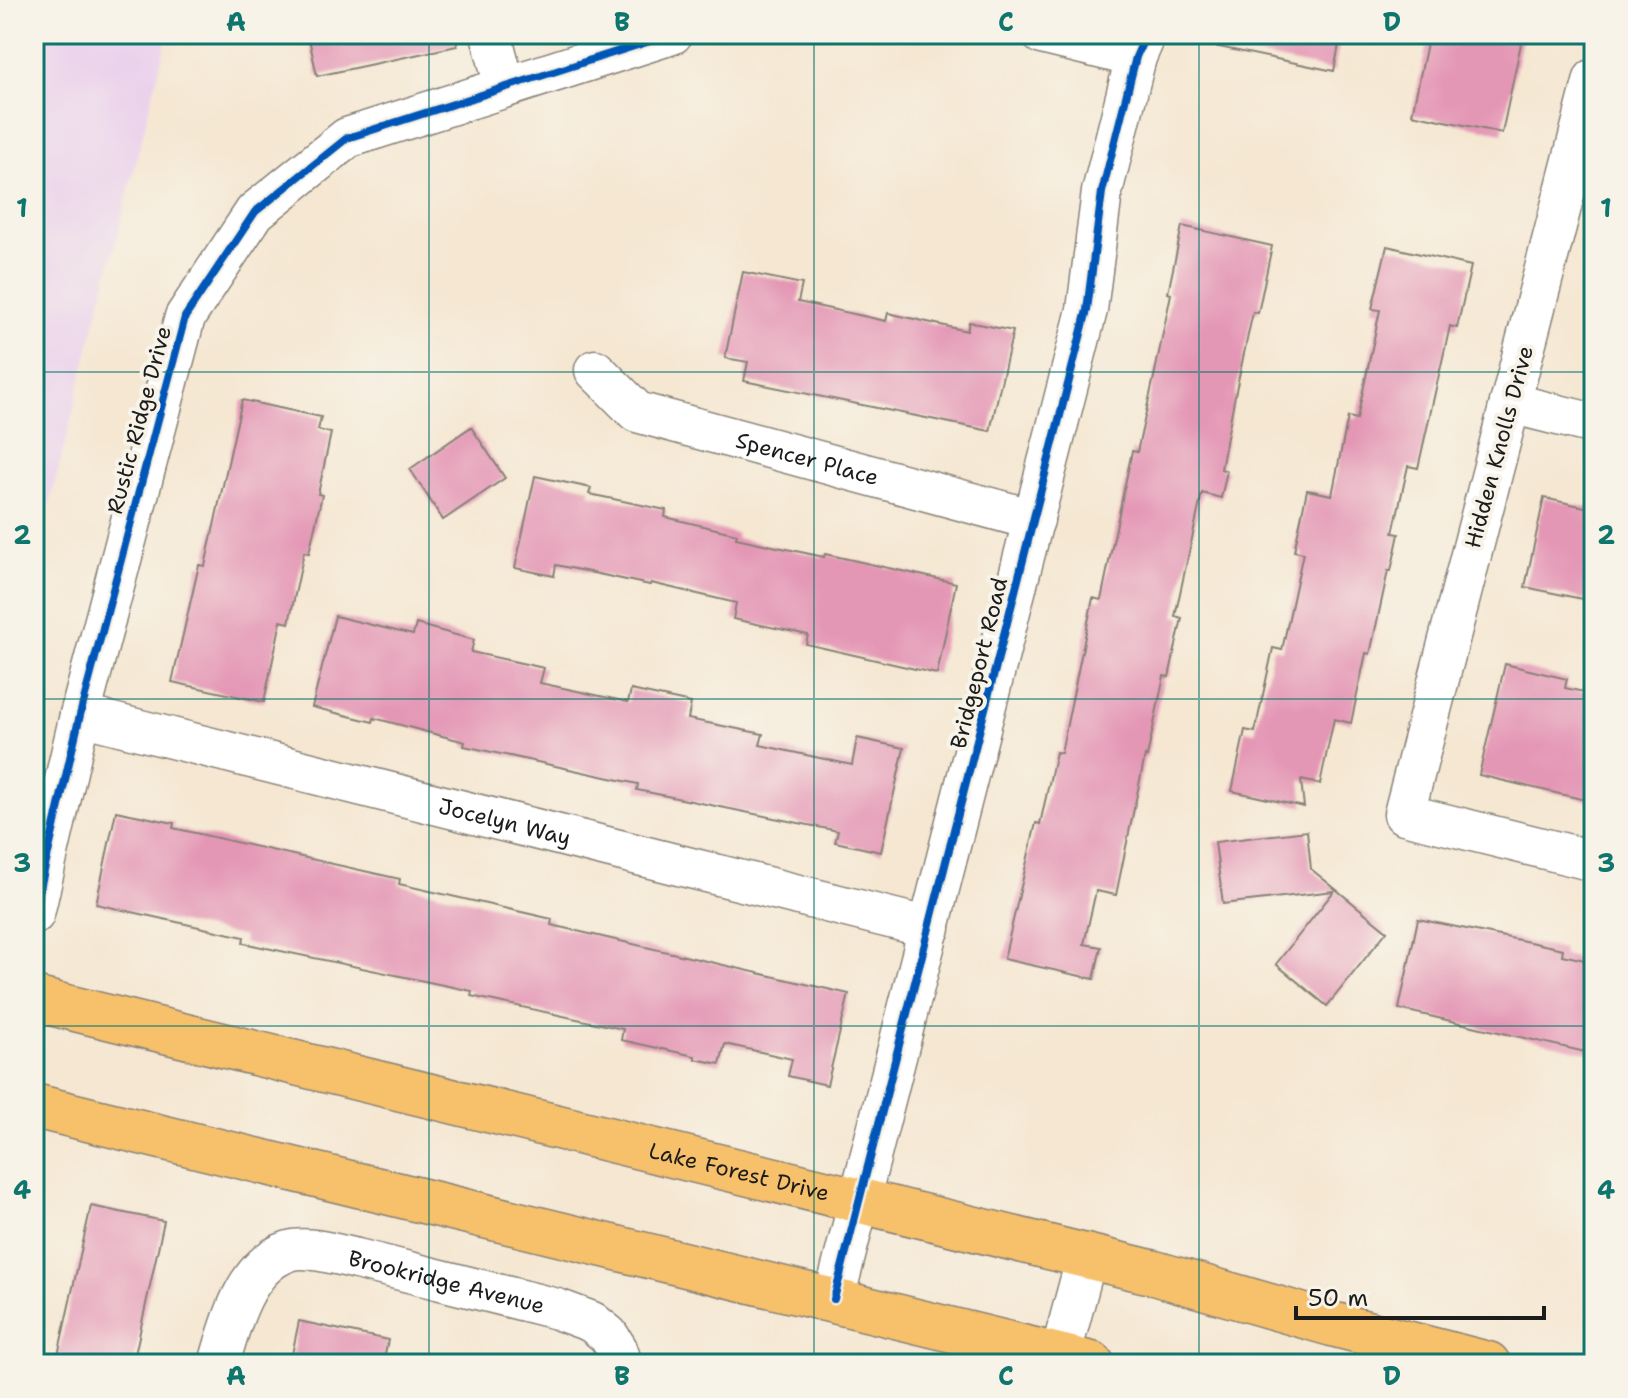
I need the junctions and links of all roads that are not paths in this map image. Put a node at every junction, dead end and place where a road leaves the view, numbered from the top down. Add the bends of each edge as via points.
1 (491, 34) edge
2 (672, 34) edge
3 (1042, 34) edge
4 (1141, 46) edge
5 (1594, 79) edge
6 (505, 87) junction
7 (595, 370) dead end
8 (1510, 403) junction
9 (1594, 424) edge
10 (1034, 520) junction
11 (80, 715) junction
12 (1594, 861) edge
13 (34, 914) edge
14 (930, 928) junction
15 (34, 999) edge
16 (34, 1106) edge
17 (861, 1200) junction
18 (1087, 1256) junction
19 (834, 1299) junction
20 (1070, 1361) edge
21 (219, 1364) edge
22 (622, 1364) edge
23 (1488, 1364) edge

1 - 6 street
2 - 6 street, Rustic Ridge Drive
3 - 4 street
4 - 10 street, Bridgeport Road via 1102,192 1087,310
5 - 8 street, Hidden Knolls Drive
6 - 11 street, Rustic Ridge Drive via 347,138 255,212 185,317
7 - 10 street, Spencer Place via 637,412
8 - 9 street
8 - 12 street, Hidden Knolls Drive via 1404,814
10 - 14 street, Bridgeport Road
11 - 13 street, Rustic Ridge Drive
11 - 14 street, Jocelyn Way
14 - 17 street, Bridgeport Road
15 - 17 main road, Lake Forest Drive
16 - 19 main road
17 - 18 main road, Lake Forest Drive
17 - 19 street, Bridgeport Road
18 - 20 street
18 - 23 main road, Lake Forest Drive
19 - 20 main road
21 - 22 street, Brookridge Avenue via 255,1276 291,1250 324,1251 557,1309 592,1322 608,1335

